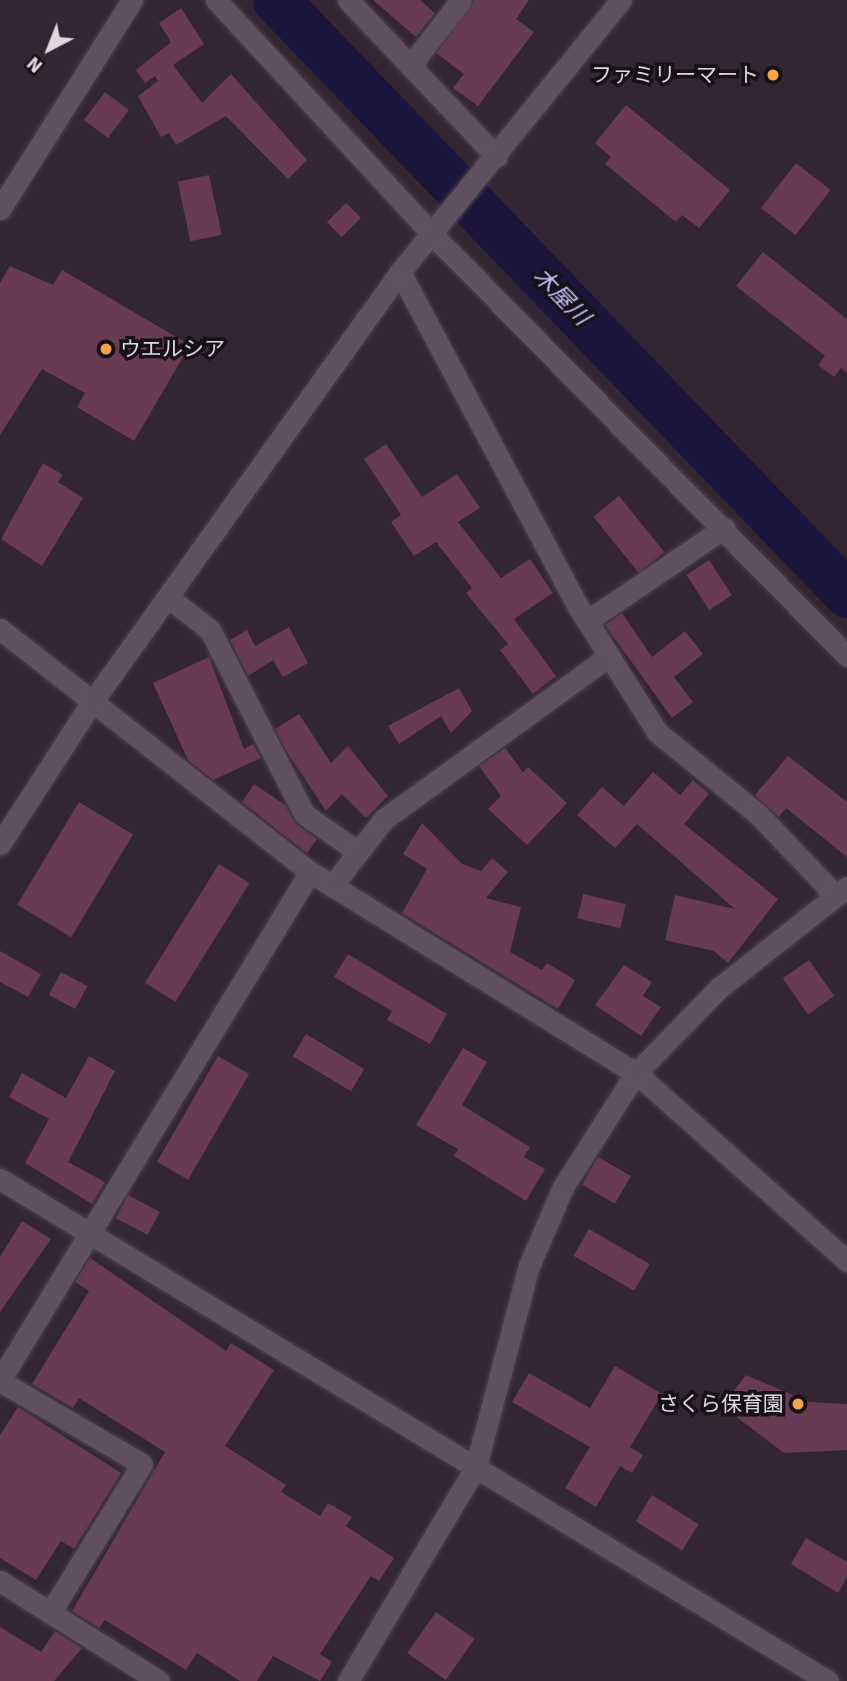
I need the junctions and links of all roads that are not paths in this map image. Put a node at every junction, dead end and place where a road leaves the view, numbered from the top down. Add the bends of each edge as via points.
1 (132, 0) edge
2 (216, 0) edge
3 (348, 0) edge
4 (461, 0) edge
5 (621, 0) edge
6 (410, 66) junction
7 (493, 161) junction
8 (0, 209) edge
9 (439, 225) junction
10 (400, 272) junction
11 (724, 528) junction
12 (168, 597) junction
13 (587, 621) junction
14 (0, 629) edge
15 (609, 656) junction
16 (847, 656) edge
17 (90, 705) junction
18 (0, 845) edge
19 (358, 852) junction
20 (310, 872) junction
21 (331, 886) junction
22 (842, 891) edge
23 (636, 1073) junction
24 (0, 1179) edge
25 (85, 1232) junction
26 (847, 1261) edge
27 (0, 1380) edge
28 (476, 1466) junction
29 (0, 1581) edge
30 (50, 1613) junction
31 (159, 1681) edge
32 (348, 1681) edge
33 (828, 1681) edge

1 - 8 street
2 - 9 street
3 - 6 street
4 - 6 street
5 - 7 street
6 - 7 street
7 - 9 street
9 - 10 street
9 - 11 street
10 - 12 street
10 - 13 street
11 - 13 street
11 - 16 street
12 - 17 street
12 - 19 street via 211,630 304,814
13 - 15 street
14 - 17 street
15 - 19 street via 384,819
15 - 22 street via 657,732 758,814
17 - 18 street
17 - 20 street
19 - 21 street
20 - 21 street
20 - 25 street
21 - 23 street
22 - 23 street via 719,988
23 - 26 street
23 - 28 street via 563,1187 528,1266
24 - 25 street
25 - 27 street
25 - 28 street
27 - 30 street via 142,1464
28 - 32 street
28 - 33 street
29 - 30 street
30 - 31 street

